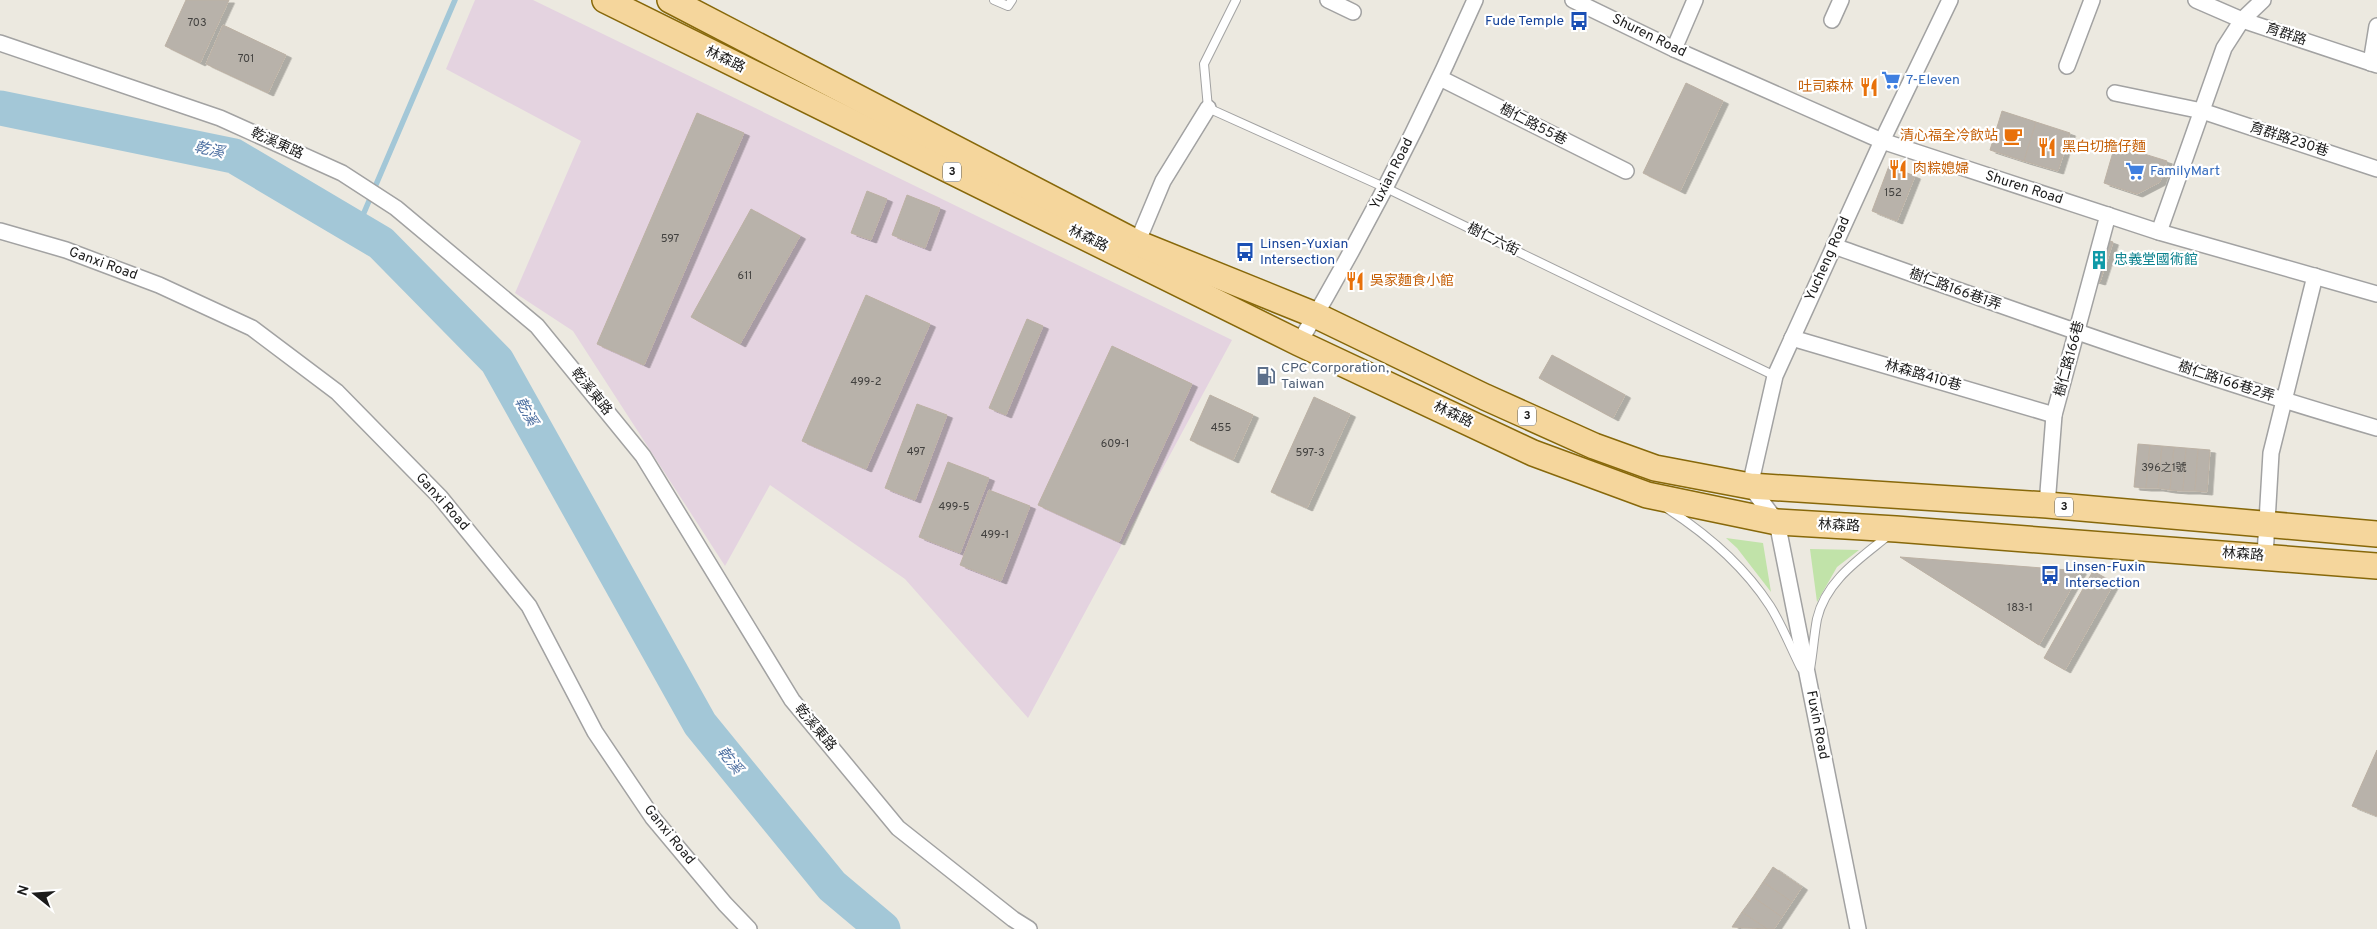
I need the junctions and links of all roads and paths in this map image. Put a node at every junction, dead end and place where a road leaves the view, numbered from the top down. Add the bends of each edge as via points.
1 (605, 0) edge
2 (670, 0) edge
3 (994, 0) edge
4 (1236, 0) edge
5 (1328, 0) edge
6 (1475, 0) edge
7 (1574, 0) edge
8 (1694, 0) edge
9 (1841, 0) edge
10 (1950, 0) edge
11 (2092, 0) edge
12 (2196, 0) edge
13 (2264, 0) edge
14 (1010, 3) edge
15 (1353, 12) dead end
16 (1832, 20) dead end
17 (2242, 20) junction
18 (2377, 26) edge
19 (0, 42) edge
20 (1674, 49) junction
21 (2374, 64) edge
22 (2067, 66) dead end
23 (1440, 78) junction
24 (2115, 93) dead end
25 (1208, 108) junction
26 (2202, 111) junction
27 (1882, 141) junction
28 (2377, 169) edge
29 (1626, 171) dead end
30 (1386, 188) junction
31 (2108, 215) junction
32 (0, 231) edge
33 (2159, 232) junction
34 (1137, 242) junction
35 (1834, 246) junction
36 (2316, 276) junction
37 (2377, 294) edge
38 (1316, 315) junction
39 (2077, 333) junction
40 (1792, 338) junction
41 (1299, 343) junction
42 (1775, 376) junction
43 (2283, 401) junction
44 (2054, 415) junction
45 (2377, 428) edge
46 (1750, 486) junction
47 (1647, 494) junction
48 (2047, 505) junction
49 (1776, 522) junction
50 (2267, 524) junction
51 (1896, 529) junction
52 (2377, 534) edge
53 (2265, 556) junction
54 (2377, 566) edge
55 (1808, 683) junction
56 (750, 929) edge
57 (1029, 929) edge
58 (1858, 929) edge

1 - 41 main road, 林森路 / 3
2 - 34 main road, 林森路 / 3
3 - 14 lane
4 - 25 lane via 1204,64
5 - 15 street
6 - 23 street, Yuxian Road
7 - 20 street, Shuren Road
8 - 20 street
9 - 16 street
10 - 27 street, Yucheng Road
11 - 22 street
12 - 17 street, 育群路
13 - 17 street
17 - 21 street, 育群路
17 - 26 street via 2224,48
18 - 21 street
19 - 57 street, 乾溪東路 via 220,118 342,173 396,208 537,326 637,448 792,700 898,828
20 - 27 street, Shuren Road
23 - 29 street, 樹仁路55巷
23 - 30 street, Yuxian Road
24 - 26 street, 育群路230巷
25 - 30 lane, 樹仁六街
25 - 34 street via 1163,181
26 - 28 street, 育群路230巷
26 - 33 street
27 - 31 street, Shuren Road
27 - 35 street, Yucheng Road
30 - 38 street, Yuxian Road
30 - 42 lane, 樹仁六街
31 - 33 street, Shuren Road
31 - 39 street, 樹仁路166巷
32 - 56 street, Ganxi Road via 66,250 160,285 252,328 336,392 440,497 529,606 595,732 653,818
33 - 36 street, Shuren Road
34 - 38 main road, 林森路 / 3
35 - 39 street, 樹仁路166巷1弄
35 - 40 street, Yucheng Road
36 - 37 street, Shuren Road
36 - 43 street
38 - 41 street, Yuxian Road
38 - 46 main road, 林森路 / 3 via 1594,446 1655,468
39 - 43 street, 樹仁路166巷2弄
39 - 44 street, 樹仁路166巷
40 - 42 street, Yucheng Road
40 - 44 street, 林森路410巷
41 - 47 main road, 林森路 / 3 via 1533,453
42 - 46 street, Yucheng Road
43 - 45 street, 樹仁路166巷2弄
43 - 50 street via 2271,453
44 - 48 street, 樹仁路166巷
46 - 48 main road, 林森路 / 3
46 - 49 street
47 - 49 main road, 林森路 / 3
47 - 55 lane via 1696,527 1738,566 1770,606
48 - 50 main road, 林森路 / 3
49 - 51 main road, 林森路 / 3
49 - 55 street, Fuxin Road
50 - 52 main road, 林森路 / 3
50 - 53 street
51 - 53 main road, 林森路 / 3
51 - 55 lane via 1842,573 1829,592 1818,617
53 - 54 main road, 林森路 / 3
55 - 58 street, Fuxin Road

